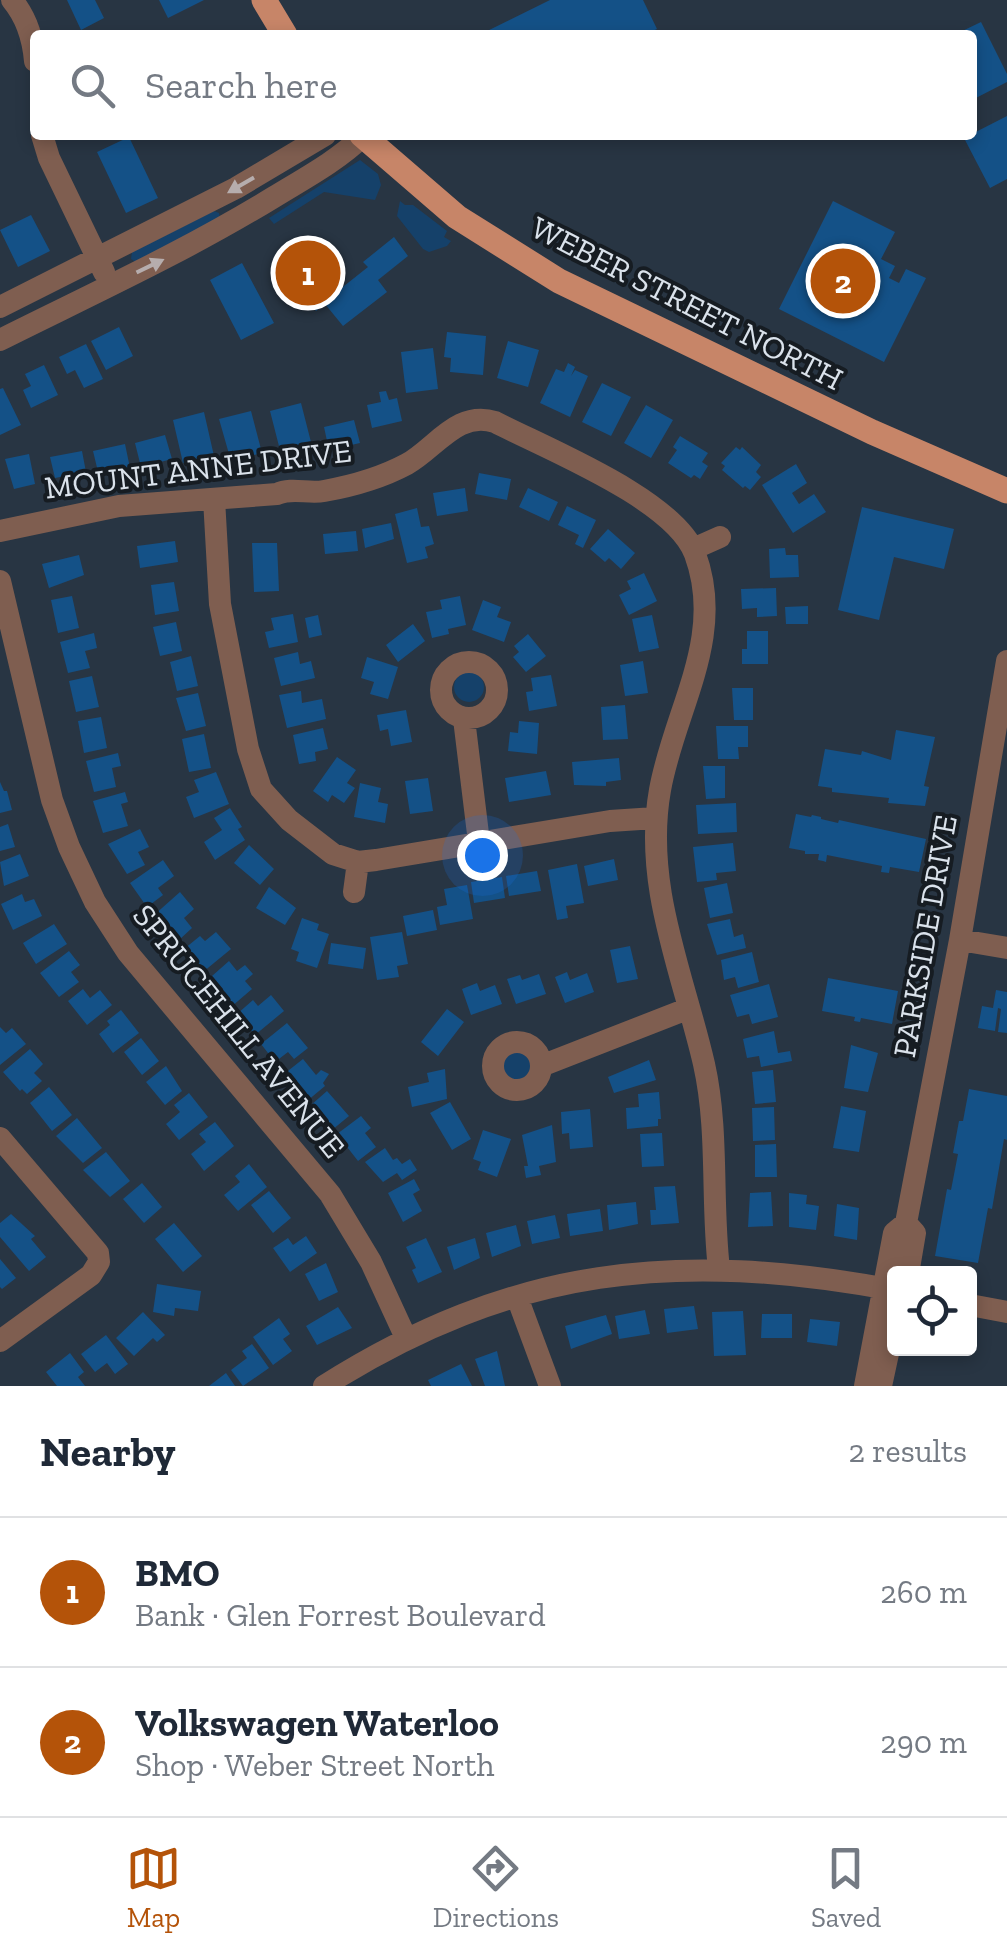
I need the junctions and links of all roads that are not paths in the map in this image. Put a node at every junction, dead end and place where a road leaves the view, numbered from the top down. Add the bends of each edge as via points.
1 (12, 0) edge
2 (264, 0) edge
3 (282, 30) edge
4 (30, 32) edge
5 (44, 140) edge
6 (316, 140) edge
7 (358, 140) edge
8 (368, 140) edge
9 (97, 259) junction
10 (110, 284) junction
11 (0, 307) edge
12 (0, 340) edge
13 (1007, 491) edge
14 (214, 499) junction
15 (0, 531) edge
16 (720, 536) dead end
17 (692, 550) junction
18 (0, 582) edge
19 (4, 620) edge
20 (1007, 660) edge
21 (1003, 706) edge
22 (464, 719) dead end
23 (655, 818) junction
24 (478, 842) junction
25 (358, 862) junction
26 (354, 892) dead end
27 (960, 940) junction
28 (1007, 948) edge
29 (687, 1010) junction
30 (541, 1066) dead end
31 (0, 1138) edge
32 (906, 1223) junction
33 (891, 1266) edge
34 (909, 1266) edge
35 (718, 1269) junction
36 (887, 1289) edge
37 (517, 1297) junction
38 (887, 1297) edge
39 (977, 1306) edge
40 (1007, 1312) edge
41 (406, 1338) junction
42 (0, 1341) edge
43 (888, 1356) edge
44 (324, 1386) edge
45 (550, 1386) edge
46 (865, 1386) edge
47 (881, 1386) edge

1 - 4 street
2 - 3 main road
5 - 9 street
6 -> 9 street
10 -> 7 street via 251,211
8 - 13 main road, WEBER STREET NORTH via 458,218 559,281
9 - 10 street
9 - 11 street
10 - 12 street
14 - 15 street, MOUNT ANNE DRIVE via 119,506
14 - 17 street, MOUNT ANNE DRIVE via 326,491 371,480 414,460 458,425 481,419 618,483
14 - 25 street via 220,604 261,789 332,854
16 - 17 street
17 - 23 street via 705,631
18 - 19 street, SPRUCEHILL AVENUE
19 - 41 street, SPRUCEHILL AVENUE via 52,800 103,916 330,1194
20 - 21 street, PARKSIDE DRIVE
21 - 27 street, PARKSIDE DRIVE
22 - 24 street
23 - 24 street
23 - 29 street via 662,907
24 - 25 street
25 - 26 street
27 - 28 street
27 - 32 street, PARKSIDE DRIVE
29 - 30 street
29 - 35 street via 708,1098
31 - 42 street via 99,1262 91,1275
32 - 33 street, PARKSIDE DRIVE via 894,1234
32 - 34 street, PARKSIDE DRIVE via 915,1232
35 - 36 street
35 - 37 street via 605,1276
37 - 41 street
37 - 45 street
38 - 46 street, PARKSIDE DRIVE
39 - 40 street
41 - 44 street
43 - 47 street

